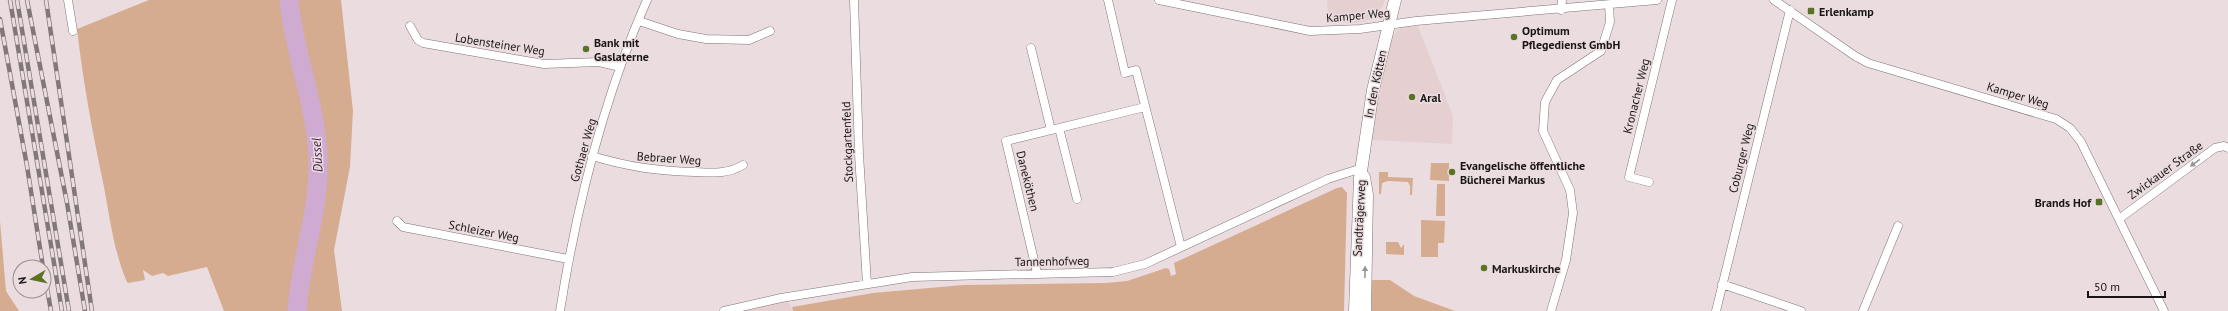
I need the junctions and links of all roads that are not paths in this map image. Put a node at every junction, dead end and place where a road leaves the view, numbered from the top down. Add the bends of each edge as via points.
1 (68, 0) edge
2 (647, 0) edge
3 (854, 0) edge
4 (1108, 0) edge
5 (1159, 0) edge
6 (1395, 0) edge
7 (1562, 0) edge
8 (1657, 0) edge
9 (1672, 0) edge
10 (1774, 0) edge
11 (1609, 5) junction
12 (1561, 10) junction
13 (1790, 10) junction
14 (639, 21) junction
15 (1389, 24) junction
16 (410, 26) dead end
17 (73, 31) dead end
18 (770, 31) dead end
19 (1031, 48) dead end
20 (620, 67) junction
21 (1145, 107) junction
22 (1055, 129) junction
23 (2228, 148) edge
24 (592, 156) junction
25 (743, 164) dead end
26 (1362, 169) junction
27 (1649, 182) dead end
28 (1077, 199) dead end
29 (2119, 219) junction
30 (397, 221) dead end
31 (1898, 226) dead end
32 (1181, 247) junction
33 (568, 259) junction
34 (1037, 273) junction
35 (867, 284) junction
36 (1722, 284) junction
37 (560, 311) edge
38 (724, 311) edge
39 (1355, 311) edge
40 (1365, 311) edge
41 (1551, 311) edge
42 (1716, 311) edge
43 (1801, 311) edge
44 (1863, 311) edge
45 (2164, 311) edge

1 - 17 street
2 - 14 street, Gothaer Weg
3 - 35 street, Stockgartenfeld via 859,154
4 - 21 street via 1125,73 1136,70
5 - 15 street, Kamper Weg via 1310,31 1360,29
6 - 15 main road, In den Kötten
7 - 12 street
8 - 11 street, Kamper Weg
9 - 27 street, Kronacher Weg via 1629,177
10 - 13 street, Kamper Weg
11 - 12 street, Kamper Weg
11 - 41 street via 1610,22 1601,51 1557,80 1545,102 1543,130 1570,190 1572,213 1566,260
12 - 15 street, Kamper Weg
13 - 29 street, Kamper Weg via 1855,56 1868,62 2056,119 2064,124 2080,142
13 - 36 street, Coburger Weg
14 - 18 street via 678,34 706,39 749,40
14 - 20 street, Gothaer Weg
15 - 26 main road, In den Kötten via 1367,123
16 - 20 street, Lobensteiner Weg via 418,40 423,43 544,64 599,62
19 - 22 street
20 - 24 street, Gothaer Weg
21 - 22 street, Daneköthen
21 - 32 street
22 - 28 street
22 - 34 street, Daneköthen via 1006,141
23 -> 29 street, Zwickauer Straße via 2215,148
24 - 25 street, Bebraer Weg via 659,172 725,173
24 - 33 street, Gothaer Weg
26 - 32 street, Tannenhofweg via 1328,179
26 - 39 main road, Sandträgerweg via 1359,187
40 -> 26 main road, Sandträgerweg via 1367,195
29 - 45 street, Kamper Weg
30 - 33 street, Schleizer Weg via 407,228
31 - 44 street
32 - 34 street, Tannenhofweg via 1130,269 1113,272
33 - 37 street, Gothaer Weg
34 - 35 street, Tannenhofweg via 912,277
35 - 38 street, Tannenhofweg via 781,298
36 - 42 street, Coburger Weg
36 - 43 street

